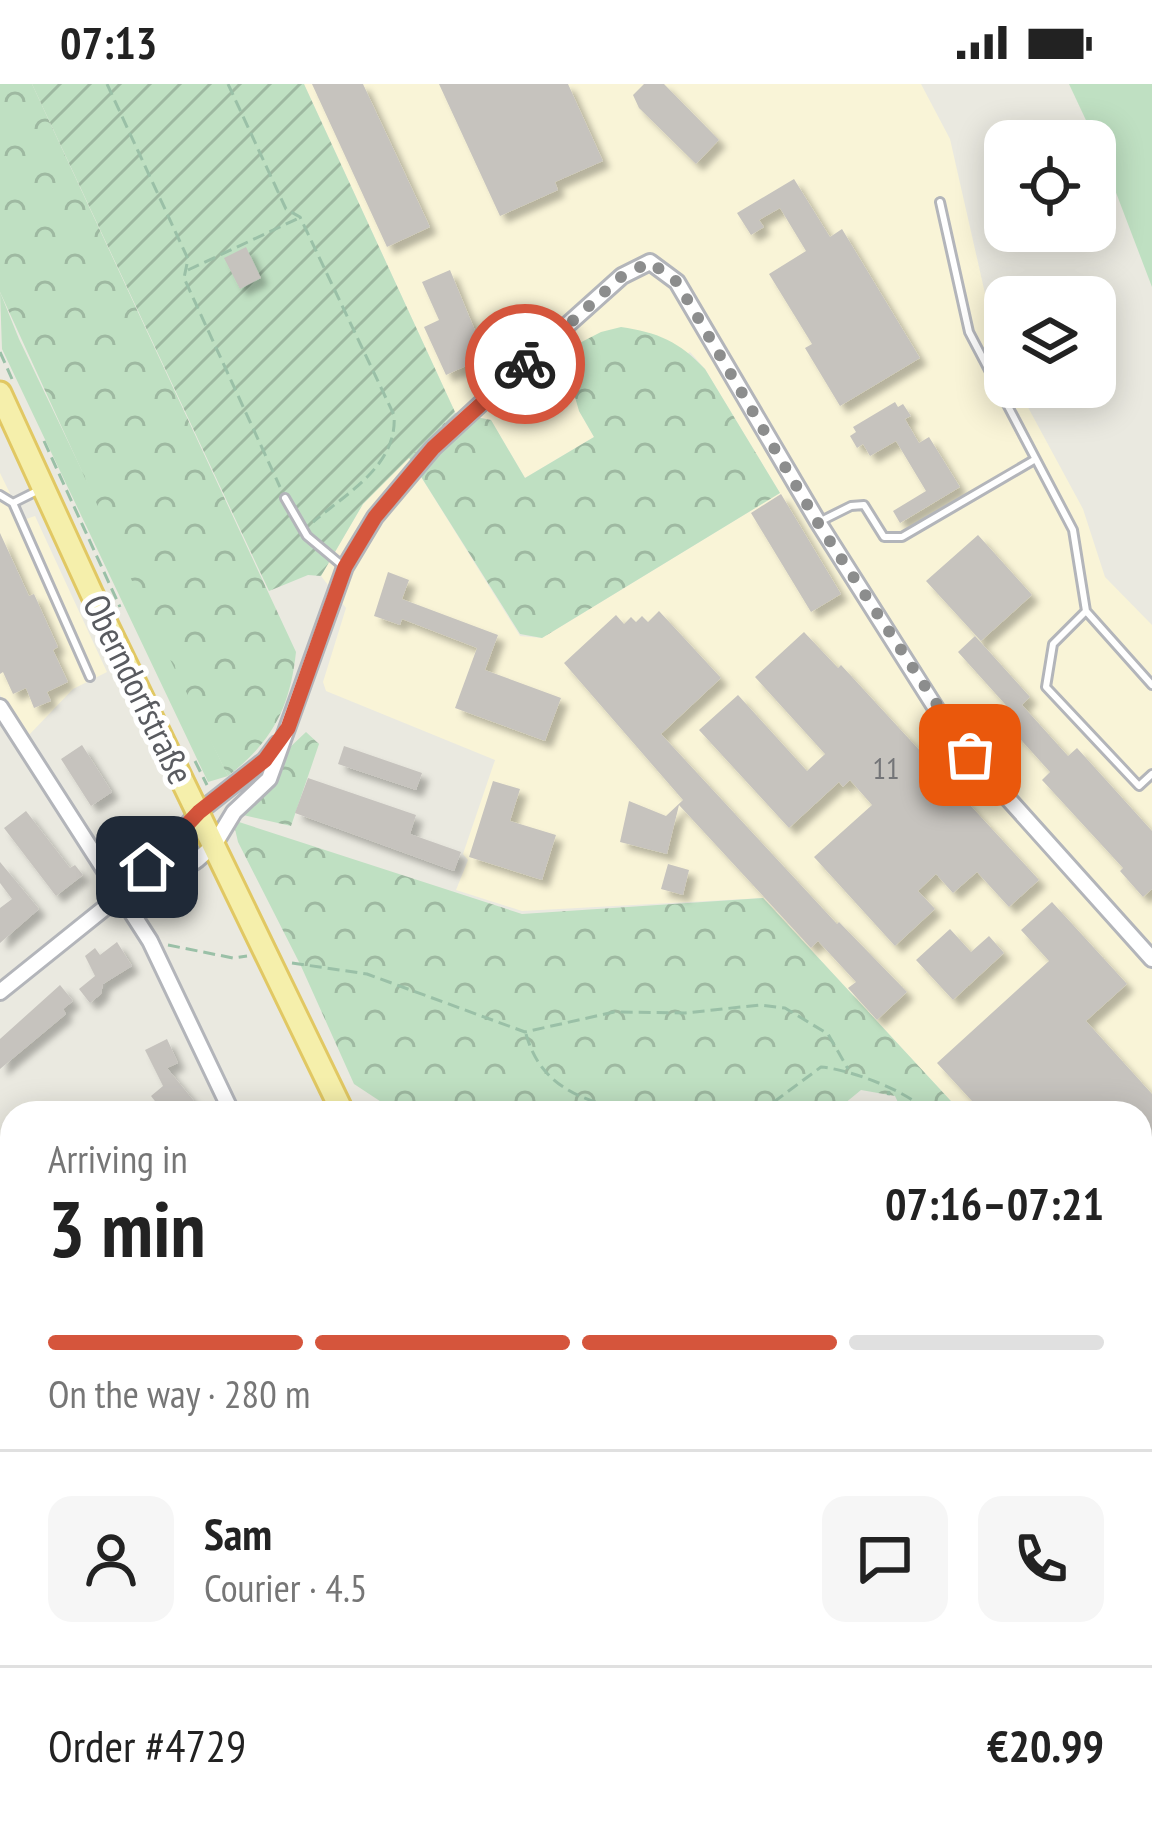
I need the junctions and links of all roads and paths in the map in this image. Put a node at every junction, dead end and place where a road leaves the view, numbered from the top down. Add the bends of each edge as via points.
1 (107, 84) edge
2 (228, 84) edge
3 (940, 202) dead end
4 (300, 217) junction
5 (185, 271) junction
6 (0, 352) edge
7 (8, 390) edge
8 (40, 435) dead end
9 (1034, 460) junction
10 (44, 488) junction
11 (0, 495) edge
12 (285, 498) joint
13 (13, 503) junction
14 (818, 523) junction
15 (302, 535) junction
16 (345, 567) junction
17 (1086, 611) junction
18 (125, 617) dead end
19 (90, 677) dead end
20 (1152, 685) edge
21 (0, 707) edge
22 (288, 728) junction
23 (194, 760) dead end
24 (1152, 774) edge
25 (207, 806) junction
26 (214, 844) junction
27 (122, 894) junction
28 (150, 941) junction
29 (270, 959) junction
30 (1152, 959) edge
31 (0, 992) edge
32 (525, 1032) junction
33 (848, 1069) junction
34 (889, 1091) junction
35 (226, 1101) edge
36 (337, 1101) edge
37 (584, 1101) edge
38 (775, 1101) edge
39 (887, 1101) edge
40 (918, 1101) edge

1 - 5 path via 188,259
2 - 4 path via 286,209
3 - 9 lane via 969,332
4 - 5 path
4 - 15 path via 394,415 395,435 386,457
5 - 12 path
6 - 7 path
7 - 10 main road, Oberndorfstraße
8 - 18 path
9 - 14 lane via 902,537 884,537 864,505
9 - 17 lane via 1073,530
10 - 13 lane
10 - 25 main road, Oberndorfstraße
11 - 13 lane
12 - 15 lane
13 - 19 lane
14 - 16 street via 677,282 650,262 622,276 433,448
14 - 30 street via 970,755
15 - 16 lane
16 - 22 street
17 - 20 lane
17 - 24 lane via 1054,644 1046,686 1139,786
21 - 27 street
22 - 25 street via 265,760
22 - 26 street via 269,779
23 - 25 path
25 - 26 main road, Oberndorfstraße
25 - 27 street
26 - 27 street via 162,884
26 - 29 main road, Oberndorfstraße
27 - 28 street
27 - 31 street
28 - 29 path
28 - 35 street
29 - 32 path via 367,974
29 - 36 main road, Oberndorfstraße
32 - 33 path via 614,1012 760,1004 821,1029
32 - 37 path via 533,1060
33 - 34 path
33 - 38 path via 821,1067
34 - 39 path
34 - 40 path

